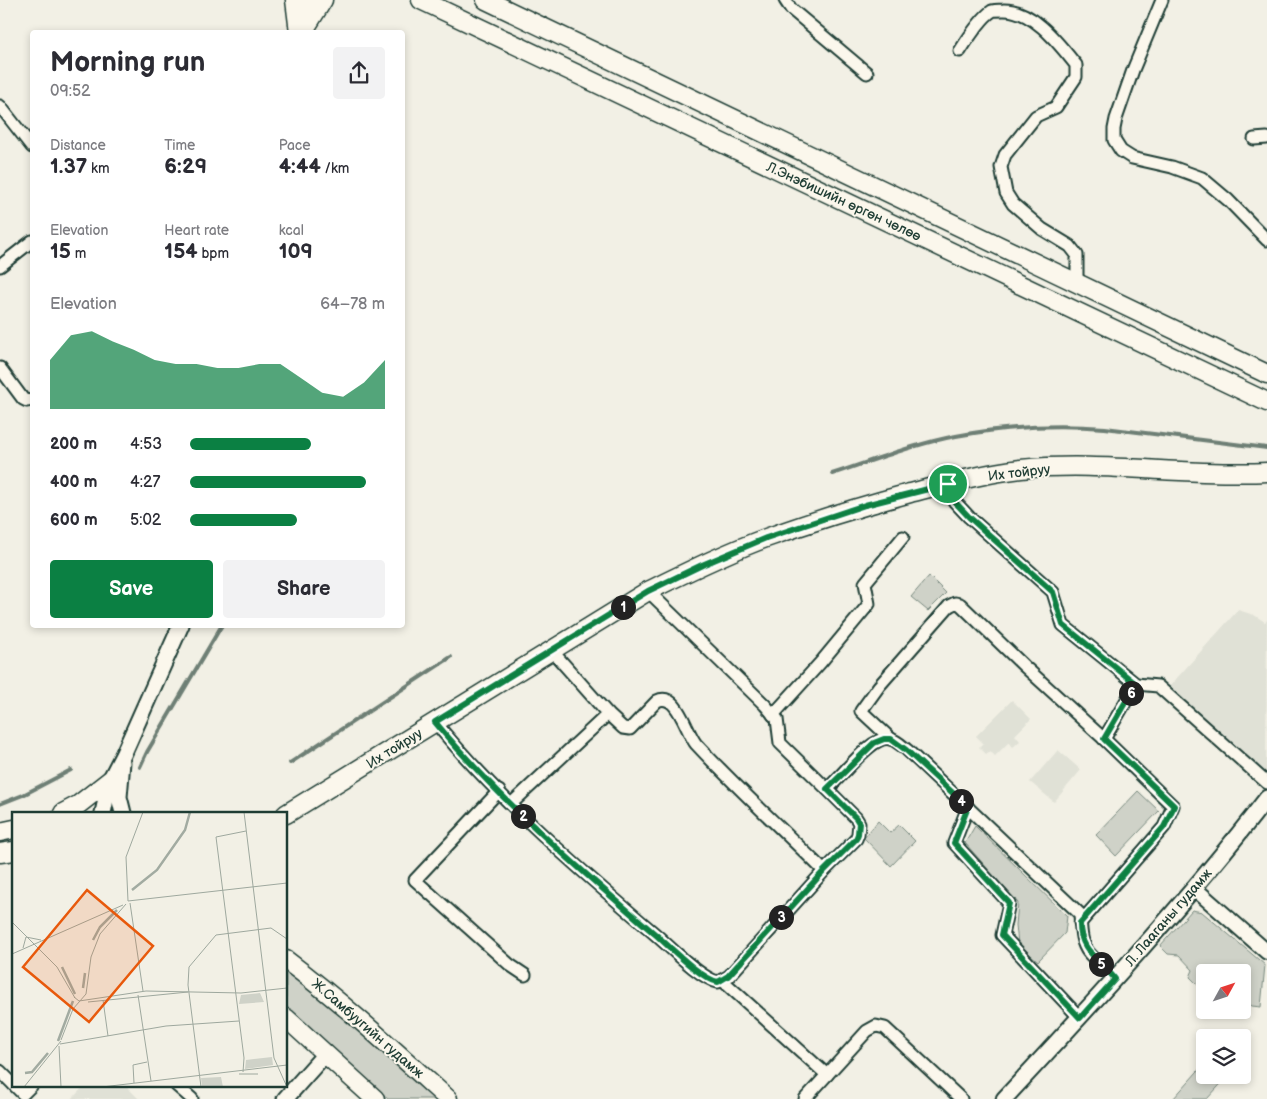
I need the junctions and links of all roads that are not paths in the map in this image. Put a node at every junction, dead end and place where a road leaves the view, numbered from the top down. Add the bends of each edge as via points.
1 (295, 0) edge
2 (308, 0) edge
3 (323, 0) edge
4 (421, 0) edge
5 (486, 0) edge
6 (785, 0) edge
7 (1162, 0) edge
8 (303, 30) edge
9 (303, 30) edge
10 (304, 30) edge
11 (960, 51) dead end
12 (867, 73) dead end
13 (0, 106) edge
14 (1254, 138) dead end
15 (1267, 138) edge
16 (30, 144) edge
17 (1267, 240) edge
18 (30, 243) edge
19 (0, 266) edge
20 (1077, 283) junction
21 (0, 368) edge
22 (1267, 374) edge
23 (30, 400) edge
24 (1267, 402) edge
25 (1267, 472) edge
26 (1234, 474) junction
27 (1267, 480) edge
28 (948, 484) junction
29 (903, 537) dead end
30 (648, 591) junction
31 (180, 628) edge
32 (552, 651) junction
33 (1136, 684) junction
34 (608, 714) junction
35 (773, 715) junction
36 (435, 722) junction
37 (891, 739) junction
38 (1104, 739) junction
39 (123, 755) junction
40 (110, 780) junction
41 (1267, 783) edge
42 (827, 789) junction
43 (499, 791) junction
44 (1267, 798) edge
45 (511, 804) junction
46 (968, 807) junction
47 (64, 812) edge
48 (103, 812) edge
49 (124, 812) edge
50 (288, 813) edge
51 (824, 871) junction
52 (1194, 888) junction
53 (1080, 923) junction
54 (1267, 952) edge
55 (288, 962) edge
56 (525, 975) dead end
57 (1115, 979) junction
58 (722, 980) junction
59 (1080, 1018) junction
60 (288, 1020) edge
61 (325, 1054) junction
62 (0, 1070) edge
63 (827, 1075) junction
64 (12, 1083) edge
65 (15, 1086) edge
66 (31, 1086) edge
67 (177, 1086) edge
68 (192, 1099) edge
69 (285, 1099) edge
70 (375, 1099) edge
71 (448, 1099) edge
72 (806, 1099) edge
73 (961, 1099) edge
74 (1004, 1099) edge

1 - 8 main road
2 - 9 main road
3 - 10 main road
4 - 24 main road, Л.Энэбишийн өргөн чөлөө
5 - 20 main road, Л.Энэбишийн өргөн чөлөө
6 - 12 street via 791,9
7 - 17 street via 1116,119 1114,140 1121,151 1132,158 1202,178
11 - 20 street via 992,11 1005,10 1019,12 1044,28 1076,65 1076,77 1056,107 1036,116 1005,155 1002,167 1006,193 1013,204 1042,229 1070,246 1077,256
13 - 16 street
14 - 15 street
18 - 19 street
20 - 22 main road, Л.Энэбишийн өргөн чөлөө
21 - 23 street via 23,399
25 - 26 main road, Их тойруу
26 - 27 main road, Их тойруу
26 - 28 main road, Их тойруу via 1057,468 1020,470
28 - 30 main road, Их тойруу via 865,505 766,538
28 - 33 street via 954,501 969,517 1053,592 1063,625
29 - 35 street via 865,583 869,604
30 - 32 main road, Их тойруу
30 - 35 street
31 - 39 main road
32 - 34 street
32 - 36 main road, Их тойруу
33 - 38 street
33 - 41 street via 1158,686
34 - 45 street
34 - 51 street via 623,728 630,729 657,701 666,699 672,702 694,742
35 - 42 street via 777,719 780,743
36 - 43 street
36 - 50 main road, Их тойруу
37 - 38 street via 861,711 879,686 955,603 960,604
37 - 42 street via 874,743
37 - 46 street
38 - 53 street via 1174,806 1164,827
39 - 40 main road
39 - 49 main road via 119,797
40 - 47 main road
40 - 48 main road
42 - 51 street via 856,818 859,829 856,839
43 - 45 street
43 - 56 street via 415,880
44 - 52 main road, Л. Лааганы гудамж
45 - 58 street via 696,969 712,981
46 - 53 street via 1080,914
46 - 59 street via 954,843 1009,903 1002,935
51 - 58 street
52 - 54 street
52 - 57 main road, Л. Лааганы гудамж
53 - 57 street via 1089,953
55 - 71 main road, Ж.Самбуугийн гудамж via 361,1021
57 - 59 main road, Л. Лааганы гудамж
58 - 63 street
59 - 74 main road, Л. Лааганы гудамж
60 - 61 main road
61 - 69 main road
61 - 70 main road
62 - 64 street
63 - 72 street
63 - 73 street via 867,1031 880,1026
65 - 66 street via 22,1094
67 - 68 street

